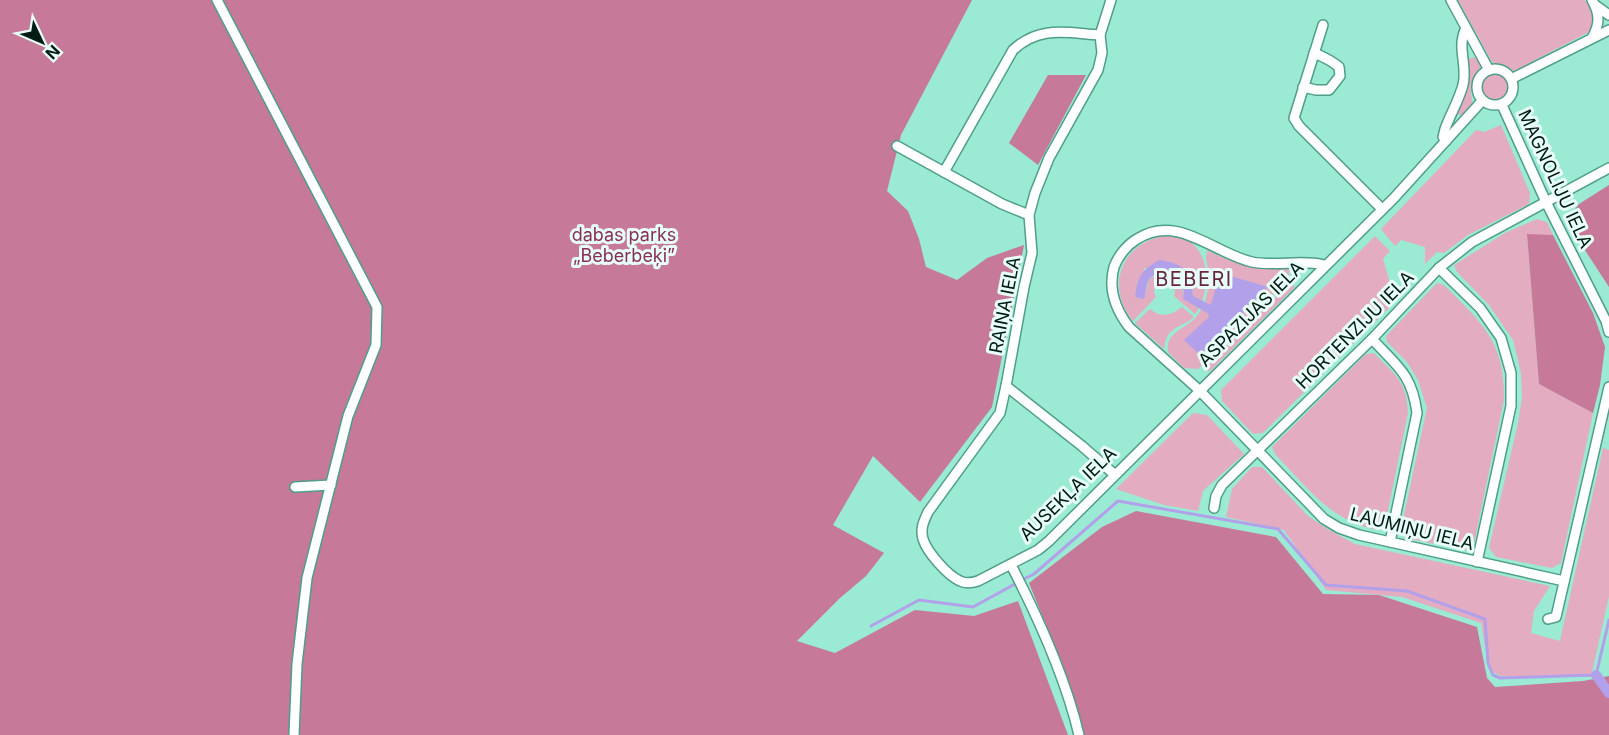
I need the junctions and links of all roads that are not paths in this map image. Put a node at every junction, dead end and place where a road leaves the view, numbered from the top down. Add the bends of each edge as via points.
1 (217, 0) edge
2 (1111, 0) edge
3 (1451, 0) edge
4 (1594, 3) edge
5 (1609, 15) edge
6 (1323, 26) dead end
7 (1466, 28) junction
8 (1609, 30) edge
9 (1100, 35) junction
10 (1592, 38) junction
11 (1314, 53) junction
12 (1489, 70) junction
13 (1511, 79) junction
14 (1303, 87) junction
15 (1482, 101) junction
16 (1502, 105) junction
17 (1446, 141) junction
18 (897, 146) dead end
19 (1609, 168) edge
20 (944, 172) junction
21 (1546, 202) junction
22 (1382, 209) junction
23 (1029, 215) junction
24 (1324, 265) junction
25 (1439, 268) junction
26 (1609, 332) edge
27 (1372, 339) junction
28 (1006, 386) junction
29 (1609, 387) edge
30 (1198, 390) junction
31 (1257, 450) junction
32 (1114, 474) junction
33 (331, 485) junction
34 (295, 487) dead end
35 (1214, 508) dead end
36 (1390, 542) junction
37 (1477, 562) junction
38 (1011, 565) junction
39 (1564, 581) junction
40 (1548, 619) dead end
41 (294, 735) edge
42 (1079, 735) edge

1 - 33 street via 377,307 376,345 348,416
2 - 9 street, RAIŅA IELA
3 - 7 street
4 - 5 street
4 - 10 street via 1599,18
6 - 11 street
7 - 12 street
7 - 17 street via 1461,37 1462,86 1445,129
8 - 10 street
9 - 20 street via 1048,32 1022,42 1013,50
9 - 23 street, RAIŅA IELA via 1102,53 1098,70 1049,158
10 - 13 street
11 - 14 street
11 - 14 street via 1330,59 1339,67 1340,76 1329,90
12 - 13 street via 1502,70
12 - 15 street via 1482,74 1476,87
13 - 16 street via 1512,94
14 - 22 street via 1294,118 1299,126
15 - 16 street
15 - 17 street, ASPAZIJAS IELA
16 - 21 street, MAGNOLIJU IELA
17 - 22 street, ASPAZIJAS IELA
18 - 20 street
19 - 21 street, HORTENZIJU IELA
20 - 23 street
21 - 25 street, HORTENZIJU IELA via 1472,242
21 - 26 street, MAGNOLIJU IELA
22 - 24 street, ASPAZIJAS IELA
23 - 28 street, RAIŅA IELA via 1032,253
24 - 30 street, ASPAZIJAS IELA
24 - 30 street, ASPAZIJAS IELA via 1253,262 1178,230 1146,233 1127,247 1119,256 1113,277 1112,289 1120,315
25 - 27 street, HORTENZIJU IELA
25 - 37 street via 1480,308 1501,338 1511,373 1511,406
27 - 31 street, HORTENZIJU IELA
27 - 36 street via 1408,377 1417,413
28 - 32 street
28 - 38 street, AUSEKĻA IELA via 1000,413 922,525 929,553 961,582 978,581
29 - 39 street
30 - 31 street, LAUMIŅU IELA
30 - 32 street, AUSEKĻA IELA
31 - 35 street, HORTENZIJU IELA via 1222,485
31 - 36 street, LAUMIŅU IELA via 1324,519 1339,528
32 - 38 street, AUSEKĻA IELA via 1049,541
33 - 34 street
33 - 41 street via 307,578
36 - 37 street, LAUMIŅU IELA
37 - 39 street, LAUMIŅU IELA
38 - 42 street via 1055,661
39 - 40 street via 1556,617

